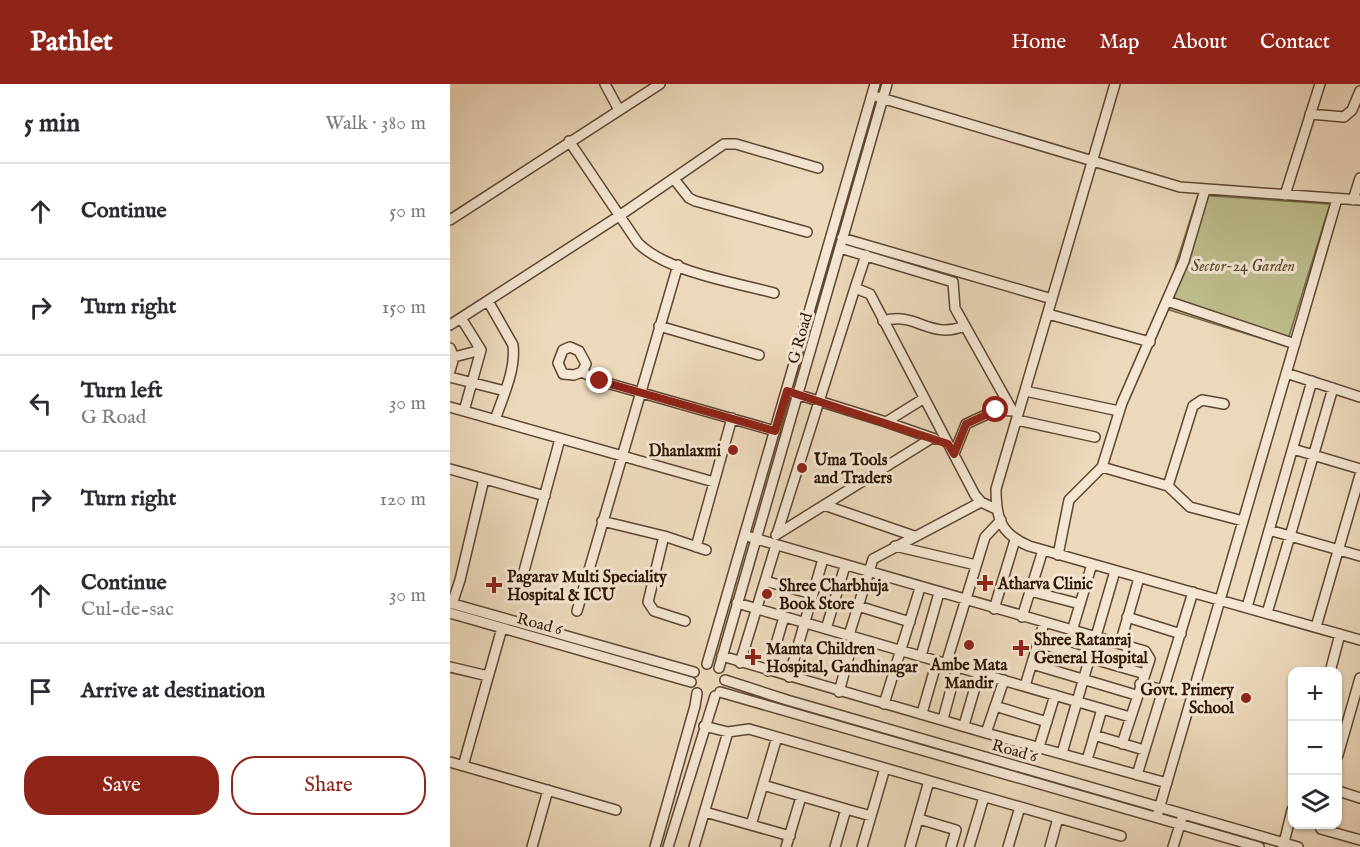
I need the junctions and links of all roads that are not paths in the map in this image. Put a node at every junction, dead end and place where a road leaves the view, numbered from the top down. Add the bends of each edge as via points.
1 (605, 84) edge
2 (660, 84) edge
3 (875, 84) edge
4 (887, 84) edge
5 (1114, 84) edge
6 (1317, 84) edge
7 (1360, 91) edge
8 (872, 95) junction
9 (883, 99) junction
10 (619, 110) junction
11 (1310, 114) junction
12 (569, 141) junction
13 (1092, 162) junction
14 (818, 168) dead end
15 (1360, 178) edge
16 (674, 179) junction
17 (1205, 190) junction
18 (1286, 195) junction
19 (1337, 199) junction
20 (1357, 200) edge
21 (619, 216) junction
22 (450, 220) edge
23 (807, 232) dead end
24 (841, 243) junction
25 (866, 255) junction
26 (678, 265) junction
27 (855, 288) junction
28 (774, 293) dead end
29 (1052, 299) junction
30 (488, 301) junction
31 (1167, 301) junction
32 (1048, 314) junction
33 (460, 318) junction
34 (883, 321) junction
35 (450, 325) edge
36 (659, 326) junction
37 (964, 326) junction
38 (1150, 342) junction
39 (1295, 344) junction
40 (481, 350) junction
41 (452, 353) edge
42 (759, 354) dead end
43 (450, 371) edge
44 (582, 372) dead end
45 (1286, 373) junction
46 (450, 377) edge
47 (1312, 381) junction
48 (472, 383) junction
49 (1333, 388) junction
50 (505, 391) junction
51 (640, 391) junction
52 (787, 391) junction
53 (1025, 391) junction
54 (798, 394) junction
55 (1360, 397) edge
56 (923, 399) junction
57 (820, 401) junction
58 (1224, 404) dead end
59 (450, 407) edge
60 (464, 411) junction
61 (1119, 411) junction
62 (1016, 414) junction
63 (732, 418) junction
64 (495, 420) junction
65 (886, 422) junction
66 (775, 431) junction
67 (1095, 437) dead end
68 (932, 438) junction
69 (561, 439) junction
70 (948, 444) junction
71 (1293, 449) junction
72 (954, 454) junction
73 (1313, 455) junction
74 (621, 456) junction
75 (1102, 467) junction
76 (1360, 469) edge
77 (450, 470) edge
78 (1360, 476) edge
79 (484, 479) junction
80 (714, 482) junction
81 (1168, 486) junction
82 (545, 496) junction
83 (981, 502) junction
84 (824, 505) junction
85 (996, 509) junction
86 (1000, 520) junction
87 (602, 521) junction
88 (1243, 521) junction
89 (1269, 530) junction
90 (777, 534) junction
91 (664, 536) junction
92 (745, 536) junction
93 (915, 536) junction
94 (1290, 536) junction
95 (760, 540) junction
96 (1015, 540) junction
97 (776, 545) junction
98 (895, 546) junction
99 (696, 547) junction
100 (706, 550) dead end
101 (1043, 550) junction
102 (1338, 550) junction
103 (1058, 555) junction
104 (1360, 556) edge
105 (823, 559) junction
106 (1092, 564) junction
107 (976, 565) junction
108 (845, 566) junction
109 (1115, 571) junction
110 (868, 572) junction
111 (1139, 578) junction
112 (765, 581) junction
113 (521, 582) dead end
114 (920, 588) junction
115 (1030, 591) junction
116 (1193, 592) junction
117 (939, 593) junction
118 (812, 594) junction
119 (1220, 599) junction
120 (965, 601) junction
121 (737, 603) junction
122 (1080, 604) junction
123 (858, 606) junction
124 (451, 607) edge
125 (1247, 607) junction
126 (756, 609) junction
127 (994, 609) junction
128 (577, 611) dead end
129 (1267, 613) junction
130 (784, 617) junction
131 (1022, 617) junction
132 (1127, 617) junction
133 (685, 621) dead end
134 (803, 622) junction
135 (910, 622) junction
136 (1044, 623) junction
137 (1316, 627) junction
138 (502, 628) junction
139 (826, 629) junction
140 (1072, 631) junction
141 (1181, 633) junction
142 (1340, 634) junction
143 (851, 636) junction
144 (1096, 637) junction
145 (1360, 640) edge
146 (1038, 643) junction
147 (1120, 644) junction
148 (901, 651) junction
149 (722, 656) junction
150 (921, 656) junction
151 (1091, 659) junction
152 (941, 662) junction
153 (740, 663) junction
154 (707, 664) junction
155 (1032, 664) junction
156 (450, 667) edge
157 (957, 667) junction
158 (1331, 667) edge
159 (719, 668) junction
160 (768, 671) junction
161 (979, 674) junction
162 (1145, 674) junction
163 (488, 676) junction
164 (692, 677) junction
165 (789, 677) junction
166 (1360, 678) edge
167 (725, 680) junction
168 (1005, 680) junction
169 (1086, 680) junction
170 (1140, 684) junction
171 (1025, 686) junction
172 (1163, 690) junction
173 (839, 692) junction
174 (697, 693) junction
175 (718, 694) junction
176 (1055, 695) junction
177 (1136, 695) junction
178 (1358, 696) edge
179 (1078, 702) junction
180 (884, 704) junction
181 (995, 706) junction
182 (1102, 709) junction
183 (922, 713) junction
184 (1130, 717) junction
185 (943, 719) junction
186 (1047, 722) junction
187 (964, 725) junction
188 (704, 726) junction
189 (728, 732) junction
190 (986, 734) junction
191 (1094, 735) junction
192 (777, 737) junction
193 (1342, 743) edge
194 (1122, 744) junction
195 (1039, 747) junction
196 (1144, 750) junction
197 (1062, 753) junction
198 (1087, 760) junction
199 (450, 762) edge
200 (463, 766) junction
201 (885, 768) junction
202 (1137, 775) junction
203 (930, 781) junction
204 (1167, 783) junction
205 (763, 785) junction
206 (548, 790) junction
207 (1342, 792) edge
208 (801, 796) junction
209 (984, 797) junction
210 (1360, 798) edge
211 (1020, 807) junction
212 (846, 809) junction
213 (616, 810) dead end
214 (705, 812) junction
215 (1158, 812) junction
216 (871, 816) junction
217 (1058, 818) junction
218 (1182, 818) junction
219 (919, 819) junction
220 (751, 825) junction
221 (1288, 828) edge
222 (1322, 829) edge
223 (956, 830) junction
224 (973, 834) junction
225 (790, 836) junction
226 (1121, 836) dead end
227 (1360, 840) edge
228 (1283, 845) edge
229 (532, 847) edge
230 (655, 847) edge
231 (668, 847) edge
232 (694, 847) edge
233 (786, 847) edge
234 (835, 847) edge
235 (862, 847) edge
236 (910, 847) edge
237 (951, 847) edge
238 (969, 847) edge
239 (1008, 847) edge
240 (1050, 847) edge
241 (1173, 847) edge
242 (1259, 847) edge
243 (1298, 847) edge

1 - 10 street
2 - 10 street
3 - 8 street, G Road
4 - 9 street, G Road
5 - 13 street
6 - 11 street
7 - 11 street via 1352,110 1344,117
8 - 9 street
8 - 52 street, G Road
9 - 13 street
9 - 24 street, G Road
10 - 12 street
11 - 18 street
12 - 21 street
12 - 22 street
13 - 17 street via 1161,183
13 - 29 street
14 - 16 street via 730,143
15 - 20 street
16 - 21 street
16 - 23 street via 695,201
17 - 18 street
17 - 31 street via 1184,261
18 - 19 street
19 - 20 street
19 - 39 street
21 - 26 street via 649,253
21 - 30 street
24 - 25 street
24 - 29 street
24 - 54 street, G Road
25 - 27 street
25 - 37 street via 950,280 955,286 953,303
26 - 28 street
26 - 36 street
27 - 34 street via 867,291
27 - 57 street
29 - 32 street
30 - 33 street
30 - 50 street via 513,345 513,364
31 - 38 street
31 - 39 street
32 - 38 street
32 - 53 street
33 - 35 street
33 - 40 street
34 - 37 street via 904,318 941,332
34 - 56 street
36 - 42 street
36 - 51 street
37 - 62 street
38 - 61 street
39 - 45 street
40 - 41 street
40 - 48 street
41 - 43 street
44 - 51 street
45 - 47 street
45 - 88 street
46 - 48 street
47 - 49 street
47 - 71 street
48 - 50 street
48 - 60 street
49 - 55 street
49 - 73 street
50 - 64 street
51 - 63 street
51 - 74 street
52 - 54 street
52 - 66 street, G Road
53 - 61 street
53 - 62 street
54 - 57 street
54 - 95 street, G Road
56 - 65 street
56 - 70 street
57 - 65 street
57 - 90 street
58 - 81 street via 1202,400 1193,406
59 - 60 street
60 - 64 street
61 - 75 street
62 - 67 street
62 - 72 street via 996,410 966,424
62 - 85 street via 996,489
63 - 66 street
63 - 80 street
64 - 69 street
65 - 68 street
66 - 92 street, G Road
68 - 70 street
68 - 84 street
69 - 74 street
69 - 82 street
70 - 72 street
71 - 73 street
71 - 89 street
72 - 83 street
73 - 76 street
73 - 94 street
74 - 80 street
74 - 87 street
75 - 81 street
75 - 103 street via 1069,500
77 - 79 street
78 - 102 street
79 - 82 street
79 - 124 street
80 - 99 street
81 - 88 street via 1190,507
82 - 113 street
83 - 85 street
83 - 93 street
84 - 90 street
84 - 93 street
85 - 86 street
86 - 96 street
86 - 107 street via 985,537
87 - 91 street
87 - 128 street
88 - 119 street
89 - 94 street
89 - 125 street
90 - 95 street
91 - 99 street
91 - 133 street via 648,602 654,611
92 - 95 street
92 - 154 street, G Road
93 - 98 street
94 - 102 street
94 - 129 street
95 - 97 street
95 - 121 street, G Road
96 - 101 street
96 - 127 street
97 - 105 street
97 - 112 street
98 - 107 street
98 - 110 street via 873,559
99 - 100 street
101 - 103 street
101 - 115 street
102 - 104 street
102 - 137 street
103 - 106 street
105 - 108 street
105 - 118 street
106 - 109 street
106 - 122 street
107 - 120 street
108 - 110 street
108 - 139 street
109 - 111 street
109 - 144 street
110 - 114 street
110 - 123 street
111 - 116 street
111 - 132 street
112 - 118 street
112 - 126 street
114 - 117 street
114 - 135 street
115 - 122 street
115 - 131 street
116 - 119 street
116 - 141 street
117 - 120 street
117 - 150 street
118 - 134 street
119 - 125 street
119 - 204 street
120 - 127 street
120 - 152 street
121 - 126 street
121 - 149 street, G Road
122 - 140 street
123 - 135 street
123 - 143 street
124 - 138 street, Road 6
124 - 164 street, Road 6
125 - 129 street
126 - 130 street
126 - 153 street
127 - 131 street
129 - 137 street
130 - 134 street
130 - 160 street
131 - 136 street
132 - 141 street
132 - 147 street
134 - 139 street
134 - 165 street
135 - 148 street
136 - 140 street
136 - 146 street
137 - 142 street
138 - 163 street
138 - 164 street, Road 6
139 - 143 street
140 - 144 street
141 - 172 street
142 - 145 street
142 - 158 street
143 - 148 street
143 - 173 street
144 - 147 street
144 - 151 street
146 - 151 street
146 - 155 street
147 - 162 street via 1149,655
148 - 150 street
148 - 180 street
149 - 153 street
149 - 159 street, G Road
150 - 152 street
151 - 162 street
151 - 169 street
152 - 157 street
152 - 183 street
153 - 160 street
154 - 159 street
154 - 164 street
155 - 169 street
155 - 171 street
156 - 163 street
157 - 161 street
157 - 185 street
159 - 167 street
160 - 165 street
161 - 168 street
161 - 187 street
162 - 170 street
163 - 200 street
164 - 174 street
165 - 173 street
166 - 178 street
167 - 175 street
167 - 215 street, Road 6
168 - 171 street
168 - 181 street
169 - 177 street
169 - 179 street
170 - 172 street
170 - 177 street
171 - 176 street
172 - 196 street
173 - 180 street
174 - 175 street via 702,697
174 - 230 street
175 - 188 street
175 - 215 street, Road 6
176 - 179 street
176 - 186 street
177 - 184 street
178 - 193 street
179 - 182 street
179 - 197 street
180 - 183 street
181 - 186 street
181 - 190 street
182 - 184 street
182 - 191 street
183 - 185 street
184 - 194 street
185 - 187 street
186 - 195 street
187 - 190 street
188 - 189 street
188 - 231 street
189 - 192 street via 749,729
189 - 214 street
190 - 195 street
191 - 194 street
191 - 198 street
192 - 201 street
192 - 205 street
194 - 196 street
195 - 197 street
196 - 202 street
197 - 198 street
198 - 202 street
199 - 200 street
200 - 206 street
201 - 203 street
201 - 216 street
202 - 204 street
203 - 209 street
203 - 219 street
204 - 215 street
205 - 208 street
205 - 220 street
206 - 213 street
206 - 229 street
207 - 210 street
208 - 212 street
208 - 225 street
209 - 211 street
209 - 224 street
211 - 217 street
211 - 239 street
212 - 216 street
212 - 234 street
214 - 220 street
214 - 232 street
215 - 218 street, Road 6
216 - 235 street
217 - 226 street
217 - 240 street
218 - 228 street, Road 6
218 - 241 street
218 - 242 street, Road 6
219 - 223 street
219 - 236 street
220 - 225 street
221 - 228 street
222 - 227 street
223 - 224 street
223 - 237 street
224 - 238 street
225 - 233 street
228 - 243 street, Road 6

